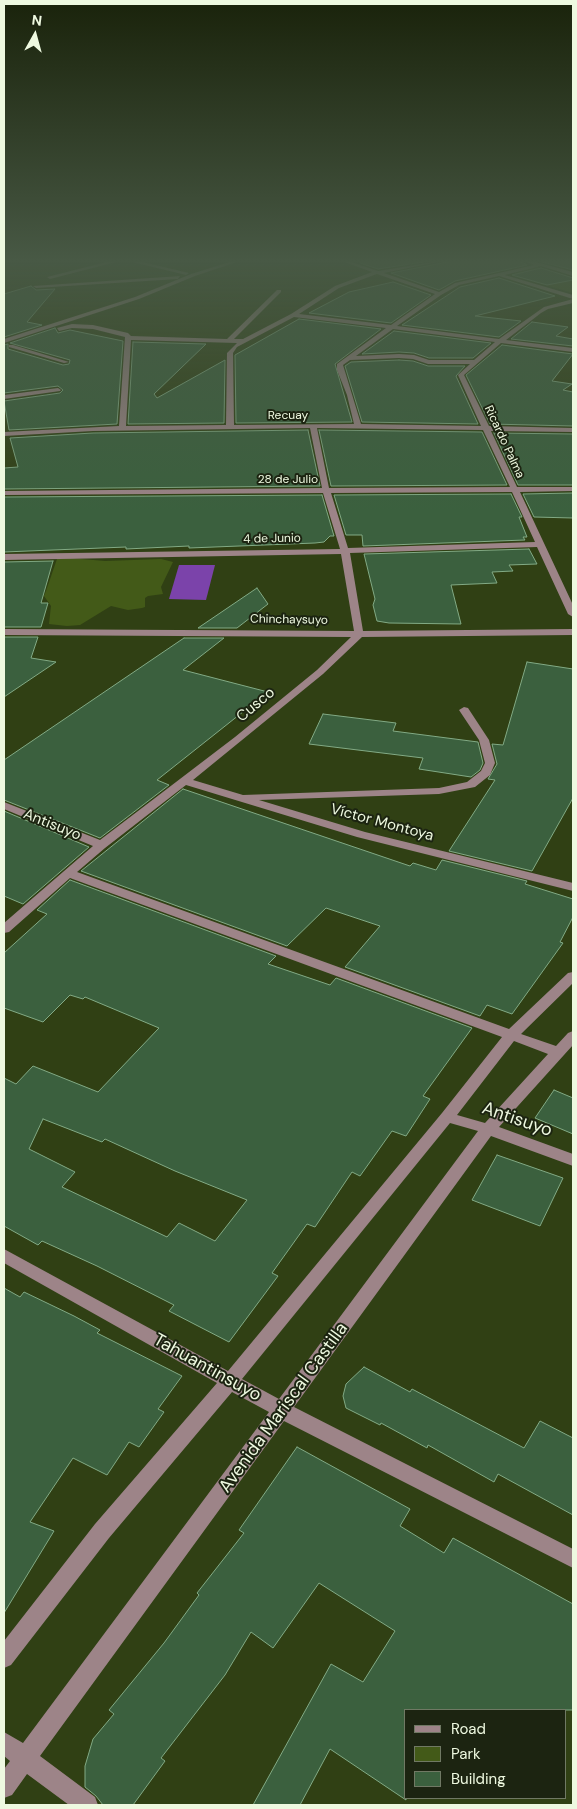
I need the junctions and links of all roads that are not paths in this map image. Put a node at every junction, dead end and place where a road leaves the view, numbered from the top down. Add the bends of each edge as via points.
1 (19, 343) edge
2 (128, 343) edge
3 (239, 343) edge
4 (371, 343) edge
5 (497, 343) edge
6 (520, 343) edge
7 (11, 346) junction
8 (4, 348) edge
9 (573, 350) edge
10 (349, 358) junction
11 (66, 362) dead end
12 (475, 362) junction
13 (58, 390) dead end
14 (4, 397) edge
15 (358, 426) junction
16 (230, 427) junction
17 (313, 427) junction
18 (122, 428) junction
19 (485, 428) junction
20 (573, 430) edge
21 (4, 434) edge
22 (573, 489) edge
23 (326, 491) junction
24 (514, 491) junction
25 (4, 493) edge
26 (540, 544) junction
27 (345, 551) junction
28 (4, 556) edge
29 (573, 614) edge
30 (4, 632) edge
31 (573, 632) edge
32 (359, 634) junction
33 (464, 710) dead end
34 (185, 781) junction
35 (237, 797) junction
36 (4, 805) edge
37 (101, 845) junction
38 (67, 873) junction
39 (573, 887) edge
40 (4, 929) edge
41 (573, 976) edge
42 (512, 1034) junction
43 (573, 1036) edge
44 (557, 1052) junction
45 (447, 1117) junction
46 (488, 1129) junction
47 (573, 1160) edge
48 (4, 1255) edge
49 (231, 1380) junction
50 (282, 1411) junction
51 (573, 1559) edge
52 (4, 1658) edge
53 (4, 1742) edge
54 (24, 1757) junction
55 (4, 1787) edge
56 (88, 1805) edge

1 - 7 street
2 - 18 street
3 - 16 street via 230,353
4 - 10 street
5 - 12 street, Ricardo Palma
6 - 9 street
7 - 8 street
7 - 11 street
10 - 12 street via 399,356 428,362
10 - 15 street via 340,364 340,370
12 - 19 street, Ricardo Palma via 461,375
13 - 14 street
15 - 17 street, Recuay
15 - 19 street, Recuay
16 - 17 street, Recuay
16 - 18 street, Recuay
17 - 23 street
18 - 21 street, Recuay
19 - 20 street, Recuay
19 - 24 street, Ricardo Palma
22 - 24 street, 28 de Julio
23 - 24 street, 28 de Julio
23 - 25 street, 28 de Julio
23 - 27 street
24 - 26 street, Ricardo Palma
26 - 27 street, 4 de Junio
26 - 29 street, Ricardo Palma
27 - 28 street, 4 de Junio
27 - 32 street
30 - 32 street, Chinchaysuyo
31 - 32 street, Chinchaysuyo
32 - 34 street, Cusco via 320,672
33 - 35 street via 484,740 490,762 486,773 471,785 439,791
34 - 35 street, Víctor Montoya
34 - 37 street, Cusco
35 - 39 street, Víctor Montoya via 361,835
36 - 37 street, Antisuyo
37 - 38 street, Cusco
38 - 40 street, Cusco
38 - 42 street
41 - 42 street
42 - 44 street
42 - 45 street
43 - 44 street, Avenida Mariscal Castilla
44 - 46 street, Avenida Mariscal Castilla
45 - 46 street, Antisuyo
45 - 49 street
46 - 47 street, Antisuyo
46 - 50 street, Avenida Mariscal Castilla
48 - 49 street, Tahuantinsuyo
49 - 50 street, Tahuantinsuyo
49 - 52 street via 102,1531
50 - 51 street, Tahuantinsuyo
50 - 54 street, Avenida Mariscal Castilla
53 - 54 street
54 - 55 street, Avenida Mariscal Castilla
54 - 56 street

